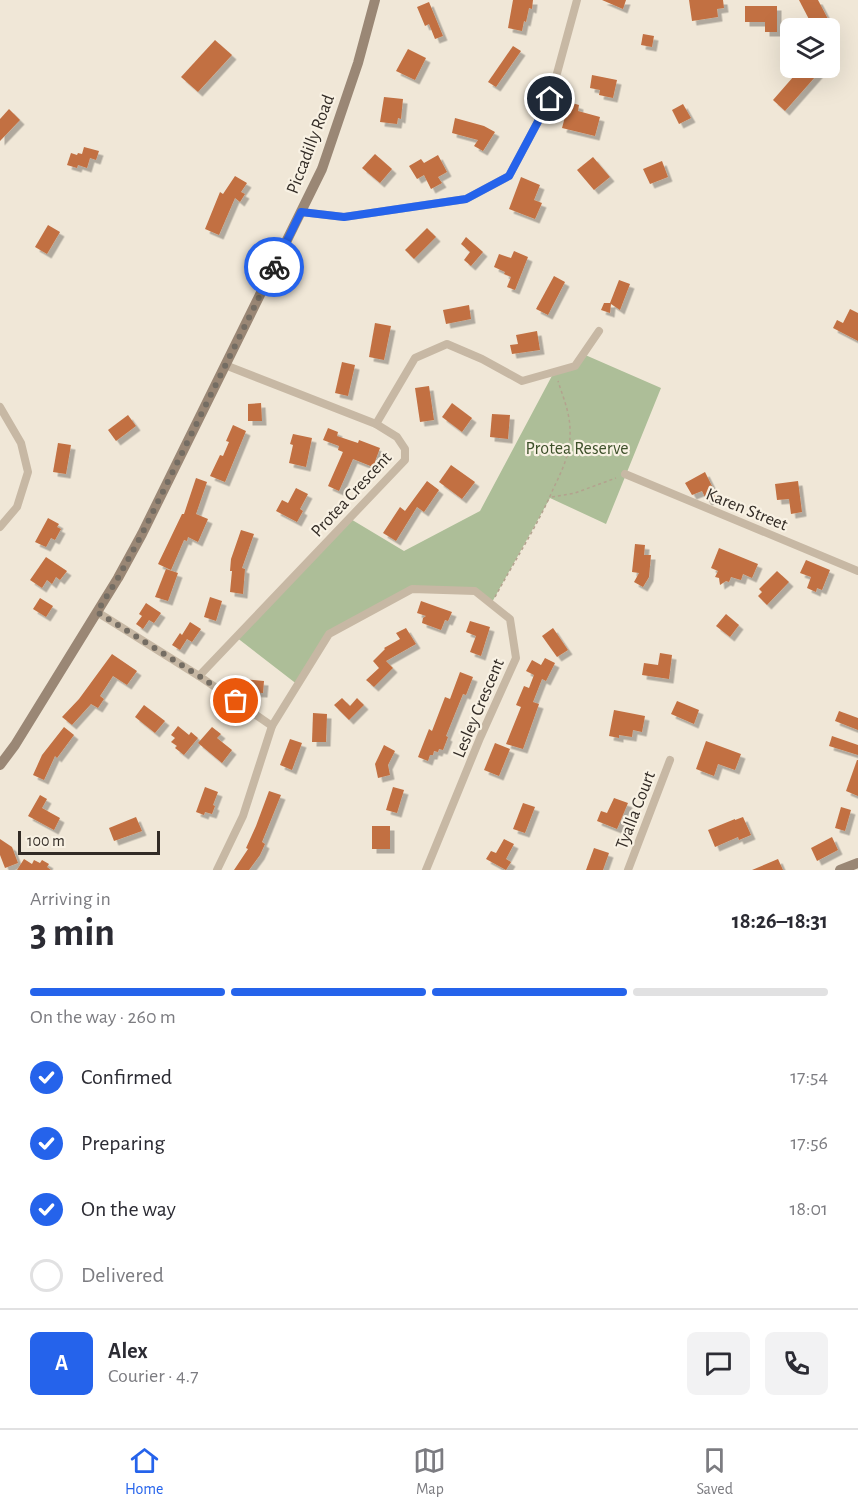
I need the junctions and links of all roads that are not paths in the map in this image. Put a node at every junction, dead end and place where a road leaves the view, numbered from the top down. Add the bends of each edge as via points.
1 (375, 0) edge
2 (577, 0) edge
3 (301, 212) junction
4 (599, 331) dead end
5 (225, 365) junction
6 (0, 406) edge
7 (376, 424) junction
8 (626, 474) road end
9 (0, 527) edge
10 (858, 570) edge
11 (97, 612) junction
12 (199, 676) junction
13 (272, 726) junction
14 (670, 760) dead end
15 (0, 765) edge
16 (857, 861) edge
17 (217, 870) edge
18 (426, 870) edge
19 (628, 870) edge
20 (840, 870) edge

1 - 3 main road, Piccadilly Road via 322,168
2 - 3 street via 550,99 509,176 466,199 344,217
3 - 5 main road, Piccadilly Road
4 - 7 street via 575,366 522,381 447,344 415,358
5 - 7 street, Protea Crescent
5 - 11 main road, Piccadilly Road via 142,534
6 - 9 street via 21,443 28,472 17,507
7 - 12 street, Protea Crescent via 397,437 405,449 405,460
8 - 10 street, Karen Street
11 - 12 street
11 - 15 main road, Piccadilly Road
12 - 13 street
13 - 17 street, Lesley Crescent via 243,816
13 - 18 street, Lesley Crescent via 329,634 412,589 475,591 510,619 516,658
14 - 19 street, Tyalla Court
16 - 20 main road

